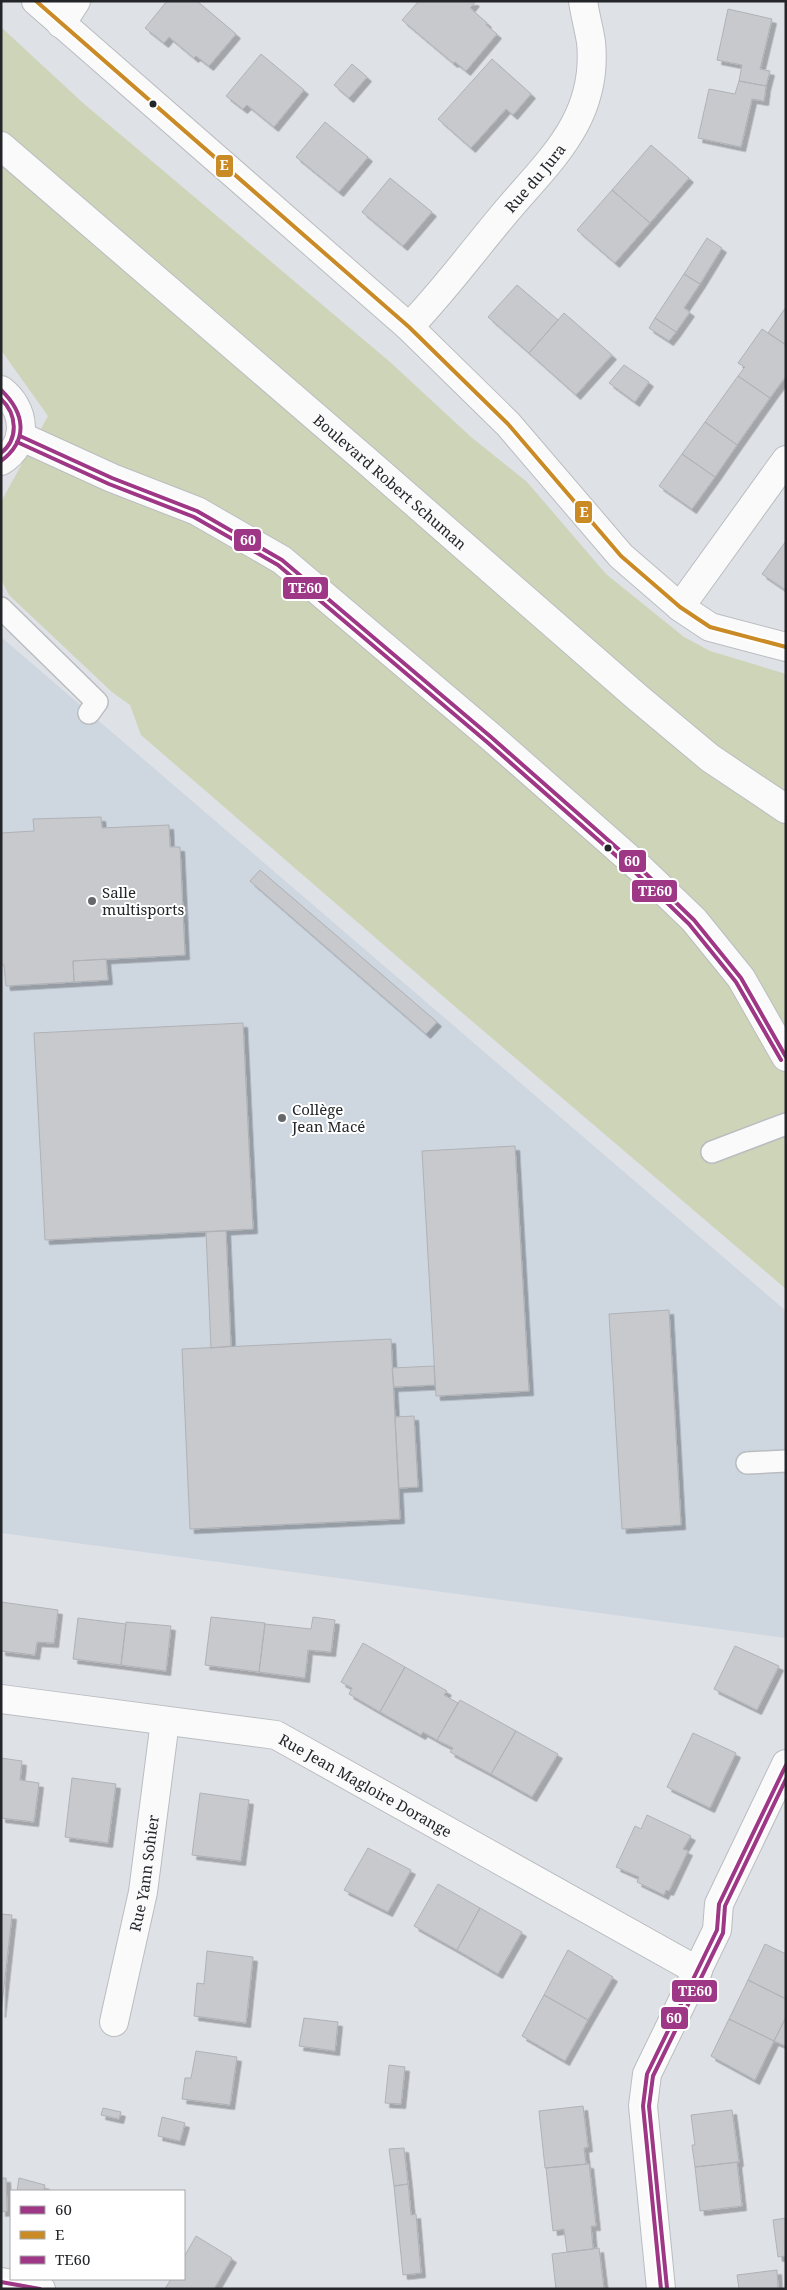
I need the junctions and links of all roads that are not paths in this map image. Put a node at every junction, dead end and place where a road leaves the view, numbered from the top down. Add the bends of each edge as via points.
1 (36, 1) edge
2 (76, 1) edge
3 (583, 1) edge
4 (61, 24) junction
5 (1, 146) edge
6 (409, 327) junction
7 (1, 390) edge
8 (20, 436) junction
9 (786, 460) edge
10 (1, 461) edge
11 (680, 607) junction
12 (1, 608) edge
13 (786, 647) edge
14 (89, 714) dead end
15 (786, 809) edge
16 (786, 1057) edge
17 (786, 1124) edge
18 (712, 1152) dead end
19 (786, 1461) edge
20 (747, 1462) dead end
21 (1, 1699) edge
22 (165, 1721) junction
23 (786, 1764) edge
24 (698, 1970) junction
25 (114, 2022) dead end
26 (1, 2282) edge
27 (41, 2289) edge
28 (661, 2289) edge

1 - 4 street
2 - 4 street
3 - 6 street, Rue du Jura via 591,43 589,85 578,120 560,151
4 - 6 street
5 - 15 street, Boulevard Robert Schuman via 376,468 637,698 710,758
6 - 11 street via 508,424 621,556
7 - 8 street via 11,397 18,409 22,423
8 - 10 street via 15,448
8 - 16 street via 112,478 197,511 282,560 491,737 694,920 741,978
9 - 11 street
11 - 13 street via 710,627
12 - 14 lane via 97,702
17 - 18 lane
19 - 20 lane
21 - 22 street, Rue Jean Magloire Dorange
22 - 24 street, Rue Jean Magloire Dorange via 276,1735
22 - 25 street, Rue Yann Sohier via 144,1892
23 - 24 street via 719,1904 718,1930
24 - 28 street via 647,2074 643,2106
26 - 27 street

